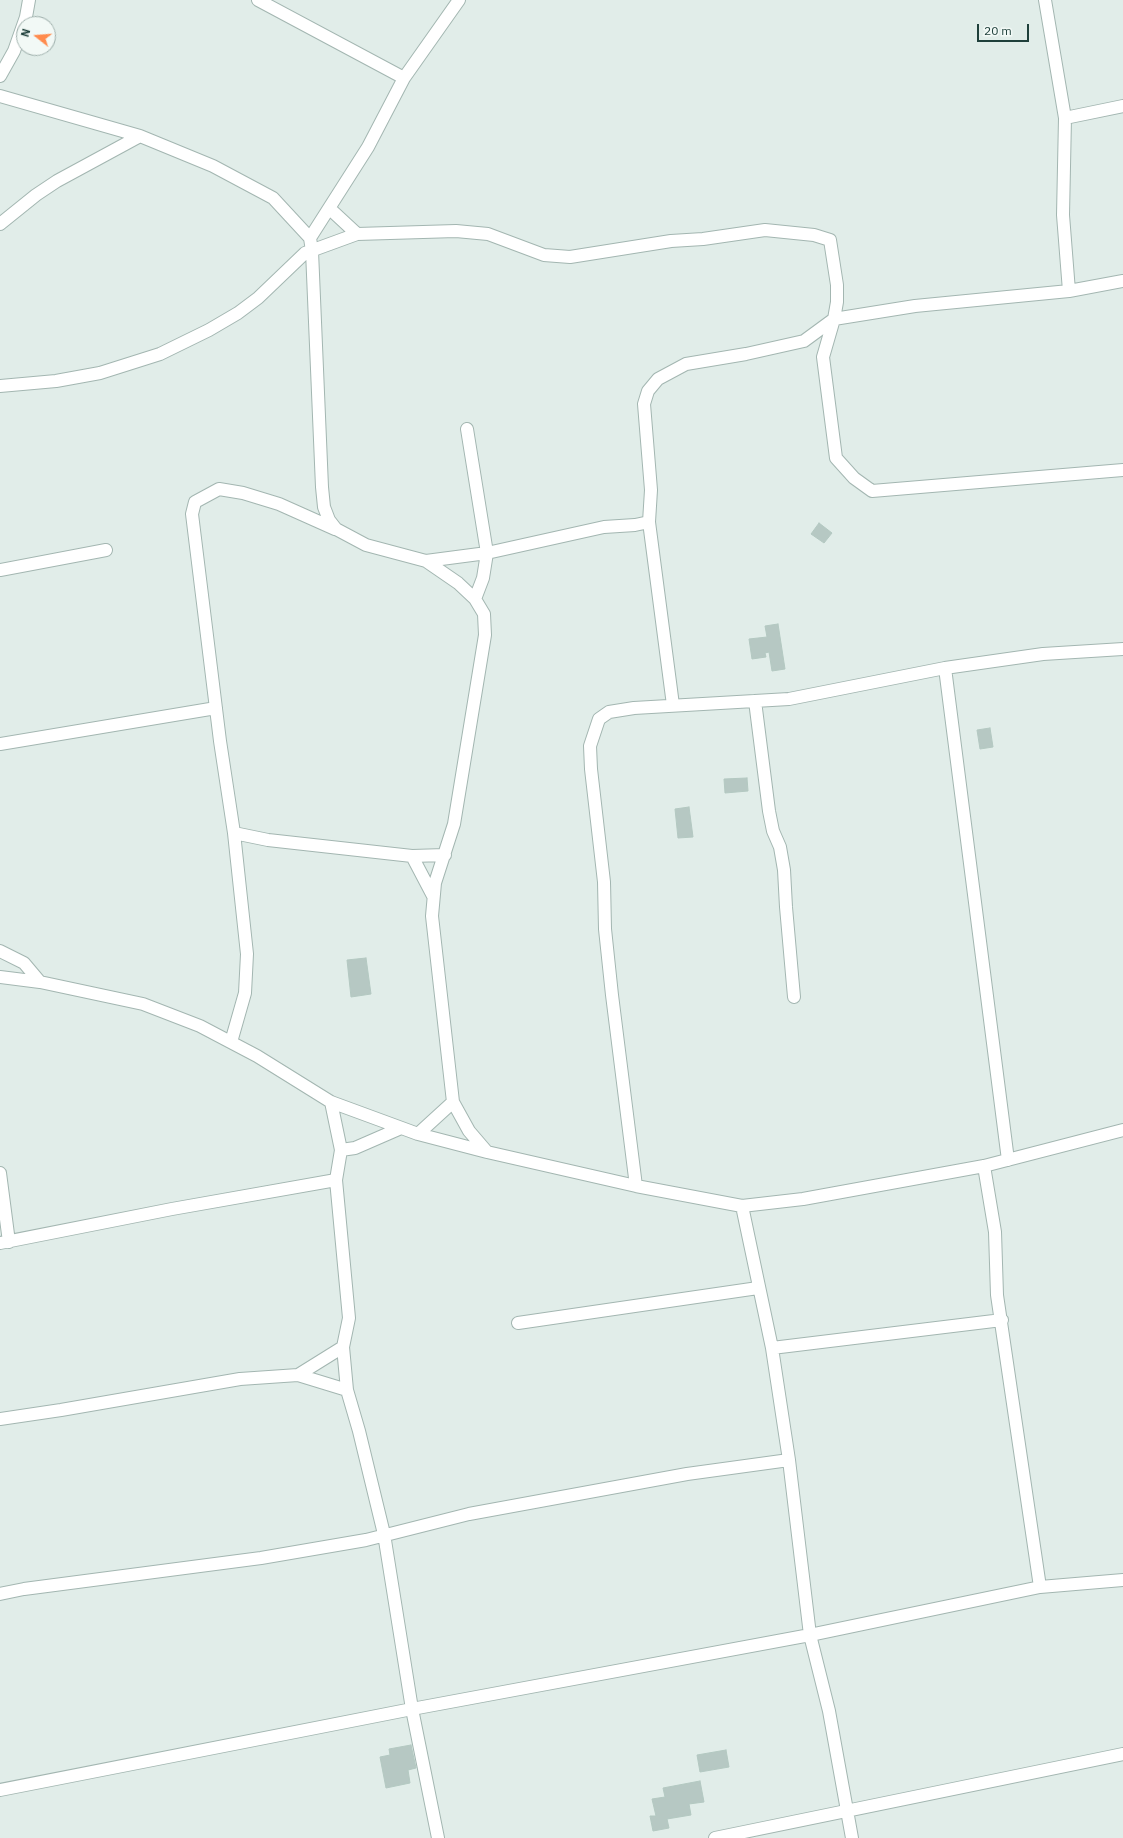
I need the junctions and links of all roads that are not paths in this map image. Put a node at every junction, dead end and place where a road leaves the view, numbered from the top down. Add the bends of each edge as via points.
1 (28, 0) edge
2 (258, 0) edge
3 (459, 0) edge
4 (1045, 0) edge
5 (0, 76) edge
6 (404, 78) junction
7 (0, 96) edge
8 (1123, 106) edge
9 (1065, 118) junction
10 (140, 136) junction
11 (329, 208) junction
12 (0, 224) edge
13 (357, 234) junction
14 (310, 238) junction
15 (312, 251) junction
16 (1123, 281) edge
17 (1069, 291) junction
18 (834, 319) junction
19 (0, 386) edge
20 (467, 429) dead end
21 (1123, 470) edge
22 (649, 522) junction
23 (336, 529) junction
24 (106, 550) dead end
25 (487, 553) junction
26 (426, 561) junction
27 (0, 570) edge
28 (475, 599) junction
29 (1123, 649) edge
30 (945, 668) junction
31 (755, 701) junction
32 (673, 705) junction
33 (216, 708) junction
34 (0, 744) edge
35 (234, 833) junction
36 (445, 855) junction
37 (412, 856) junction
38 (433, 896) junction
39 (0, 951) edge
40 (0, 977) edge
41 (40, 982) junction
42 (794, 997) dead end
43 (231, 1042) junction
44 (331, 1102) junction
45 (454, 1102) junction
46 (401, 1128) junction
47 (1123, 1130) edge
48 (418, 1134) junction
49 (341, 1150) junction
50 (487, 1152) junction
51 (1008, 1160) junction
52 (984, 1166) junction
53 (0, 1173) edge
54 (336, 1180) junction
55 (636, 1186) junction
56 (742, 1206) junction
57 (5, 1242) edge
58 (758, 1288) junction
59 (1002, 1320) junction
60 (518, 1323) dead end
61 (343, 1347) junction
62 (772, 1348) junction
63 (298, 1375) junction
64 (347, 1390) junction
65 (0, 1418) edge
66 (789, 1460) junction
67 (384, 1534) junction
68 (1123, 1580) edge
69 (1040, 1587) junction
70 (0, 1594) edge
71 (810, 1635) junction
72 (412, 1709) junction
73 (1123, 1754) edge
74 (0, 1790) edge
75 (847, 1810) junction
76 (438, 1838) edge
77 (715, 1838) edge
78 (852, 1838) edge

1 - 5 street via 26,17 14,51
2 - 6 street
3 - 6 street
4 - 9 street
6 - 11 street via 368,147
7 - 10 street
8 - 9 street
9 - 17 street via 1063,215
10 - 12 street via 52,185
10 - 14 street via 214,166 273,198
11 - 13 street
11 - 14 street
13 - 15 street
13 - 18 street via 456,231 482,234 544,255 570,257 765,230 814,235 830,240 837,285
14 - 15 street
15 - 19 street via 299,259 258,298 238,313 160,354 100,373 56,381
15 - 23 street via 322,487 324,507
16 - 17 street
17 - 18 street via 915,306
18 - 21 street via 823,357 836,458 854,478 872,491
18 - 22 street via 804,342 686,364 658,379 648,391 644,404 651,490
20 - 25 street
22 - 25 street via 604,527
22 - 32 street
23 - 26 street via 366,545
23 - 33 street via 279,504 219,488 195,502 192,514
24 - 27 street
25 - 26 street
25 - 28 street via 483,578
26 - 28 street via 458,583
28 - 36 street via 484,614 485,635 454,824
29 - 30 street via 1043,654
30 - 31 street via 789,699
30 - 51 street
31 - 32 street
31 - 42 street via 769,811 773,831 780,846 784,870
32 - 55 street via 609,712 599,719 590,746 604,882 605,929
33 - 34 street
33 - 35 street
35 - 37 street via 268,840
35 - 43 street via 246,954 245,993
36 - 37 street
36 - 38 street
37 - 38 street
38 - 45 street via 432,916
39 - 41 street via 24,963
40 - 41 street
41 - 43 street via 143,1004 200,1026
43 - 44 street
44 - 46 street
44 - 49 street
45 - 48 street
45 - 50 street via 469,1131
46 - 48 street
46 - 49 street via 355,1148
47 - 51 street
48 - 50 street
49 - 54 street
50 - 55 street
51 - 52 street
52 - 56 street via 803,1199
52 - 59 street via 995,1232 998,1295
53 - 57 street
54 - 57 street via 142,1214
54 - 61 street via 349,1318
55 - 56 street
56 - 58 street
58 - 60 street
58 - 62 street
59 - 62 street
59 - 69 street
61 - 63 street
61 - 64 street
62 - 66 street
63 - 64 street
63 - 65 street via 240,1379
64 - 67 street
66 - 67 street via 679,1475 469,1514
66 - 71 street
67 - 70 street via 366,1540 261,1558
67 - 72 street
68 - 69 street
69 - 71 street
71 - 72 street
71 - 75 street via 829,1712
72 - 74 street
72 - 76 street
73 - 75 street
75 - 77 street
75 - 78 street

